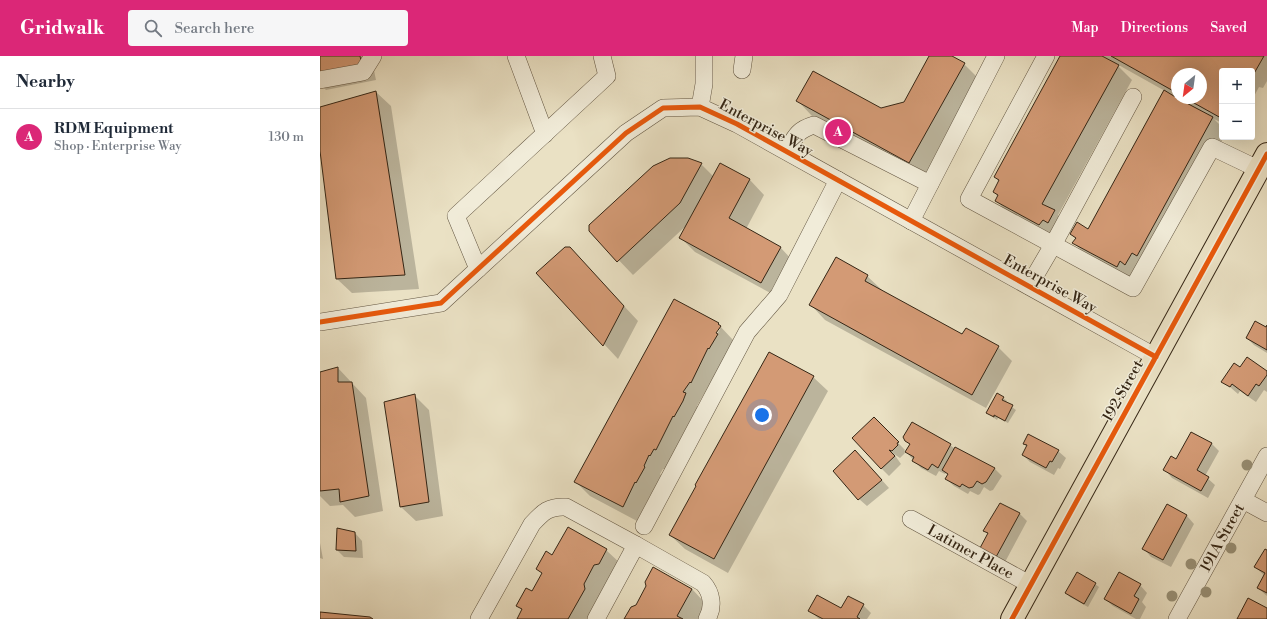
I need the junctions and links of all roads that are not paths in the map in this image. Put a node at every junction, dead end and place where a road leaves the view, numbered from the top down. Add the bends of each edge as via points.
1 (373, 56) edge
2 (516, 56) edge
3 (602, 56) edge
4 (704, 56) edge
5 (996, 56) edge
6 (1046, 56) edge
7 (320, 80) edge
8 (1133, 97) dead end
9 (700, 107) junction
10 (545, 134) junction
11 (787, 151) junction
12 (1263, 162) edge
13 (838, 180) junction
14 (930, 184) junction
15 (911, 221) junction
16 (1053, 245) junction
17 (478, 269) junction
18 (1029, 286) junction
19 (320, 322) edge
20 (1156, 357) junction
21 (1267, 456) edge
22 (1243, 500) junction
23 (1267, 513) edge
24 (911, 519) dead end
25 (644, 526) dead end
26 (636, 545) junction
27 (1031, 584) junction
28 (479, 619) edge
29 (596, 619) edge
30 (707, 619) edge
31 (1012, 619) edge
32 (1177, 619) edge

1 - 7 street via 363,72
2 - 10 street
3 - 10 street via 607,76
4 - 9 street via 704,84
5 - 14 street
6 - 16 street via 969,199
8 - 16 street
9 - 11 street, Enterprise Way
9 - 17 street, Enterprise Way via 663,108 626,133
10 - 17 street via 456,216
11 - 13 street, Enterprise Way
11 - 14 street via 803,128 814,125
12 - 16 street via 1212,147 1133,288
12 - 20 main road, 192 Street
13 - 15 street, Enterprise Way
13 - 25 street via 779,295 747,332
14 - 15 street
15 - 18 street, Enterprise Way
16 - 18 street
17 - 19 street, Enterprise Way via 441,303
18 - 20 street, Enterprise Way
20 - 27 main road, 192 Street
21 - 22 street, 191A Street
22 - 23 street
22 - 32 street, 191A Street
24 - 27 street, Latimer Place
26 - 28 street via 566,507 557,506 544,511 532,524
26 - 29 street
26 - 30 street via 703,583 708,589 711,602
27 - 31 main road, 192 Street

